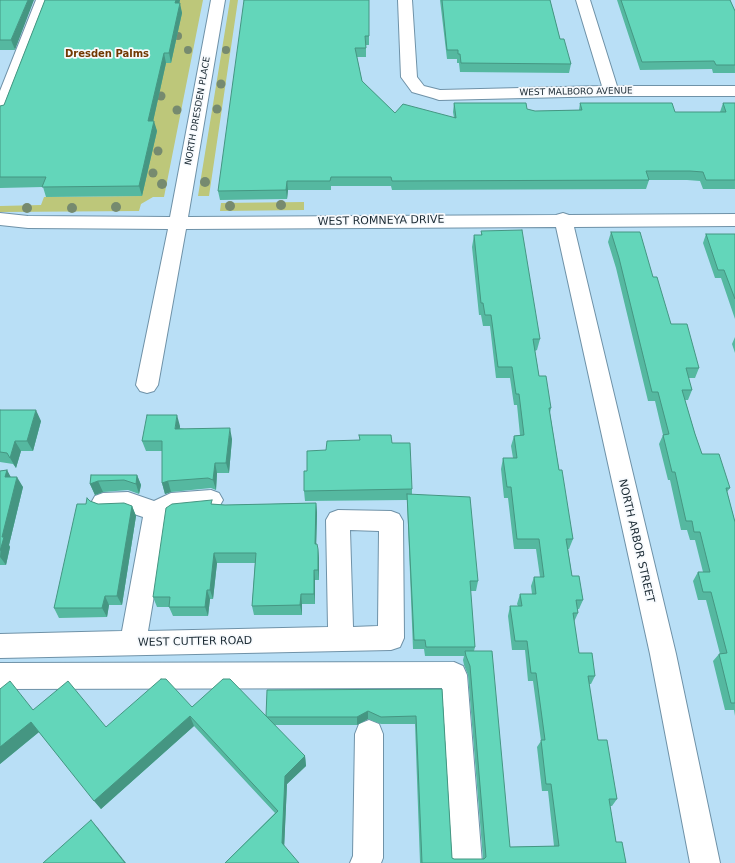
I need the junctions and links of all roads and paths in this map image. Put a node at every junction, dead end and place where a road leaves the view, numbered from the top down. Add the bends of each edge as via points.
1 (43, 0) edge
2 (218, 0) edge
3 (405, 0) edge
4 (583, 0) edge
5 (611, 91) junction
6 (735, 91) edge
7 (0, 111) edge
8 (0, 218) edge
9 (563, 219) junction
10 (735, 220) edge
11 (28, 222) junction
12 (178, 223) junction
13 (0, 227) edge
14 (146, 385) dead end
15 (211, 500) edge
16 (103, 503) edge
17 (156, 512) junction
18 (341, 638) junction
19 (133, 643) junction
20 (0, 646) edge
21 (0, 676) edge
22 (369, 734) dead end
23 (365, 863) edge
24 (467, 863) edge
25 (705, 863) edge

1 - 7 street
2 - 12 street, NORTH DRESDEN PLACE
3 - 5 street, WEST MALBORO AVENUE via 409,77 418,89 439,95
4 - 5 street
5 - 6 street, WEST MALBORO AVENUE
8 - 11 street, WEST ROMNEYA DRIVE
9 - 10 street, WEST ROMNEYA DRIVE
9 - 12 street, WEST ROMNEYA DRIVE
9 - 25 street, NORTH ARBOR STREET via 663,654
11 - 12 street, WEST ROMNEYA DRIVE
11 - 13 street, WEST ROMNEYA DRIVE
12 - 14 street, NORTH DRESDEN PLACE
15 - 17 street via 171,503
16 - 17 street via 128,502
17 - 19 street
18 - 18 street, WEST CUTTER ROAD via 391,638 391,521 338,520
18 - 19 street, WEST CUTTER ROAD
19 - 20 street, WEST CUTTER ROAD
21 - 24 street via 454,675
22 - 23 street via 368,858

